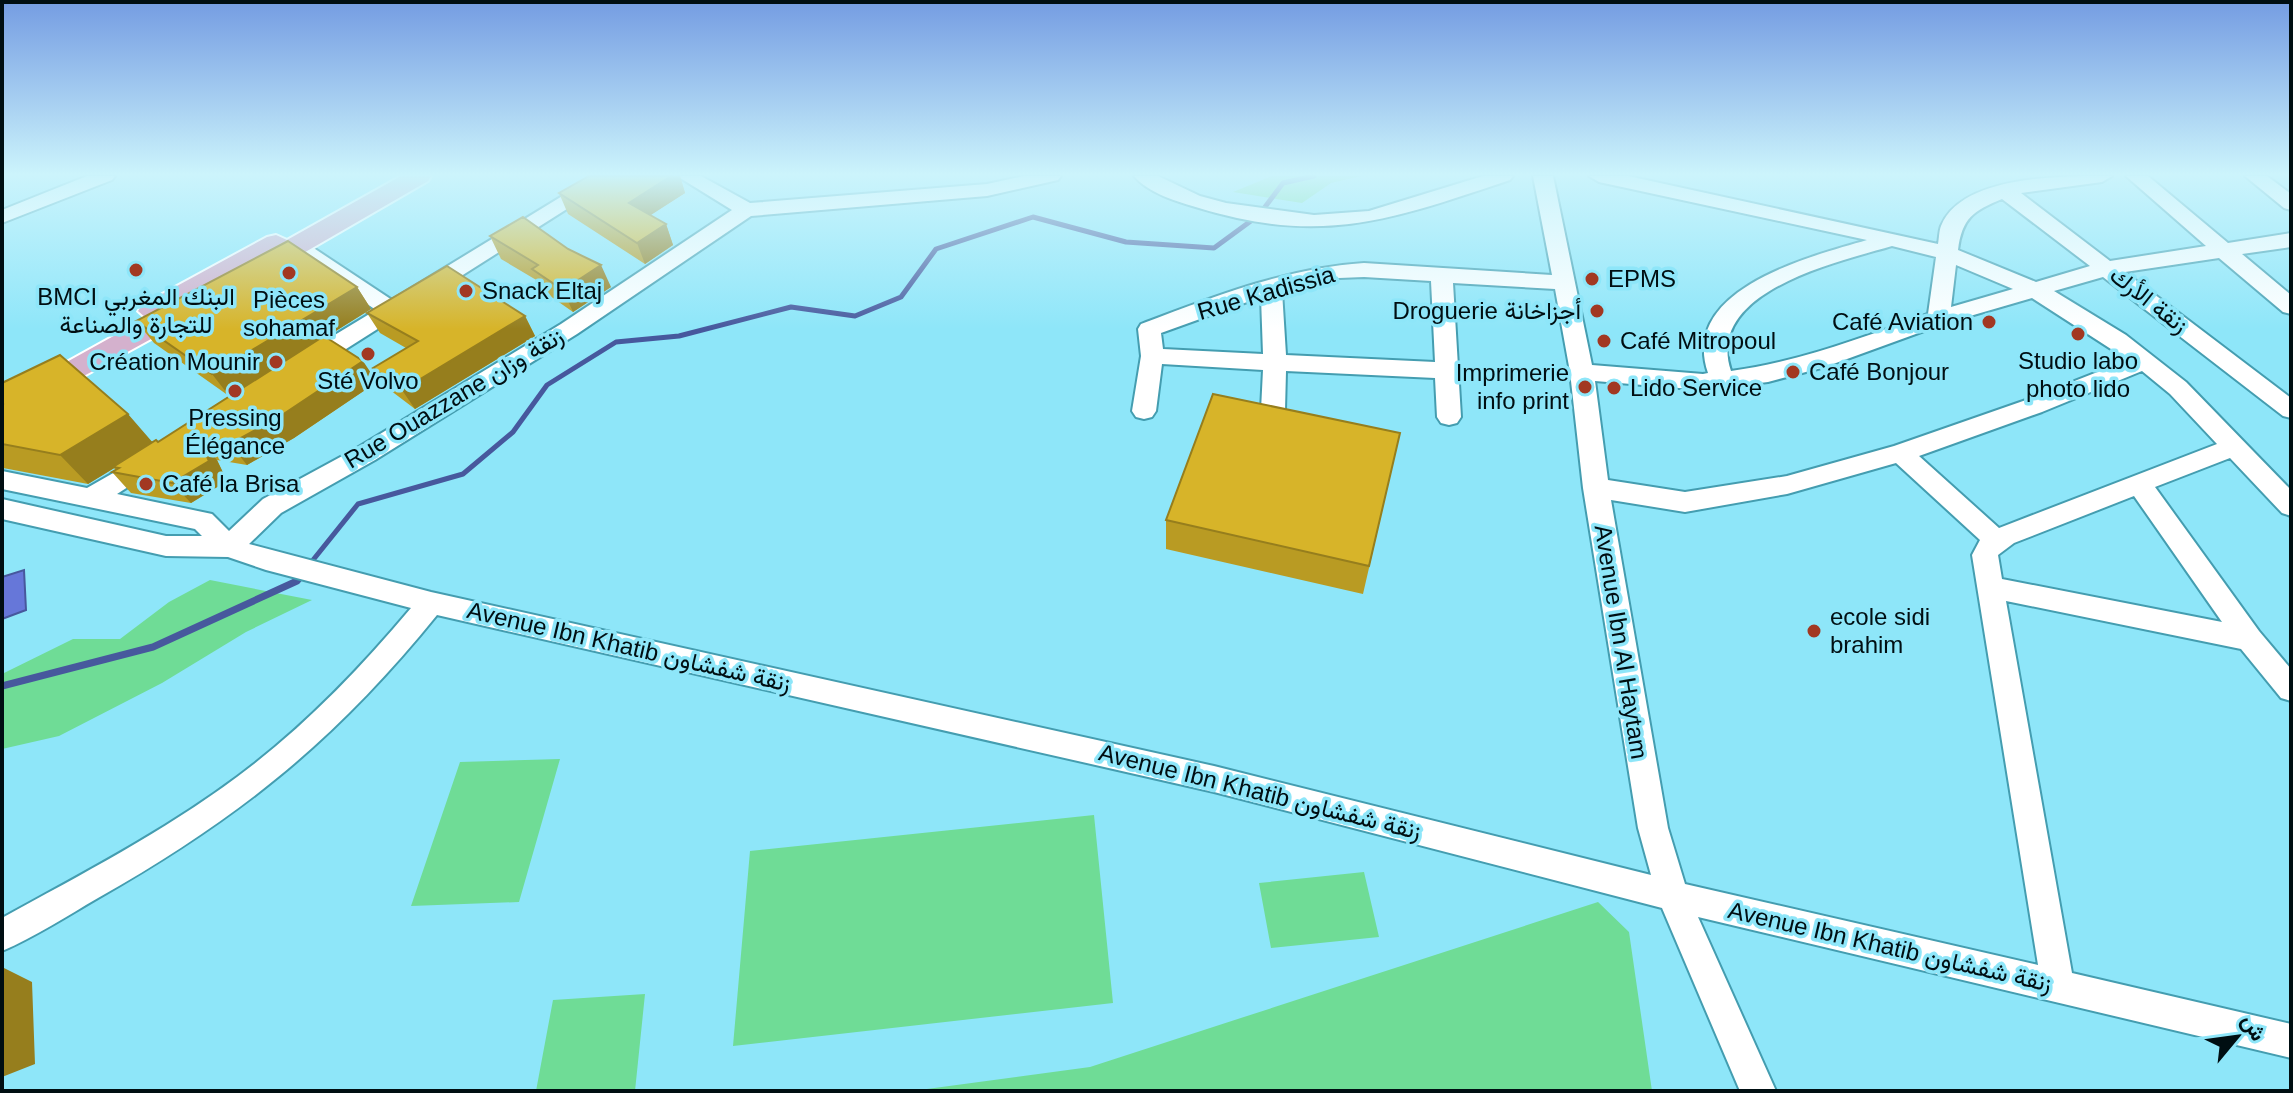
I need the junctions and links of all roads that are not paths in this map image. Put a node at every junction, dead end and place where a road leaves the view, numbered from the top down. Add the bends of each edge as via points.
1 (301, 227) edge
2 (329, 227) edge
3 (526, 227) edge
4 (721, 227) edge
5 (1553, 227) edge
6 (1837, 227) edge
7 (1951, 227) edge
8 (2058, 227) edge
9 (2195, 227) edge
10 (1893, 239) junction
11 (2291, 240) edge
12 (296, 246) junction
13 (2223, 251) junction
14 (1947, 253) junction
15 (2108, 268) junction
16 (1442, 276) junction
17 (1564, 283) junction
18 (1271, 289) junction
19 (2036, 290) junction
20 (2291, 307) edge
21 (392, 310) junction
22 (1938, 318) junction
23 (1152, 356) junction
24 (1275, 360) junction
25 (2146, 361) junction
26 (1447, 371) junction
27 (1582, 372) junction
28 (287, 375) edge
29 (1723, 381) junction
30 (2, 393) edge
31 (1273, 410) edge
32 (2291, 410) edge
33 (2, 411) edge
34 (1144, 411) dead end
35 (1449, 417) dead end
36 (2236, 446) junction
37 (170, 448) edge
38 (1900, 453) junction
39 (2, 480) edge
40 (2140, 485) junction
41 (1596, 488) junction
42 (92, 497) junction
43 (2291, 506) edge
44 (2, 509) edge
45 (1996, 540) junction
46 (229, 547) junction
47 (1991, 587) junction
48 (431, 603) junction
49 (2249, 639) junction
50 (2291, 689) edge
51 (1673, 896) junction
52 (2, 935) edge
53 (2058, 988) junction
54 (2291, 1041) edge
55 (1760, 1091) edge

1 - 30 main road
2 - 12 main road
3 - 21 street
4 - 46 street, Rue Ouazzane زنقة وزان via 569,329 272,506
5 - 17 street, Avenue Ibn Al Haytam
6 - 10 street
7 - 14 street
8 - 15 street, زنقة الأرك
9 - 13 street
10 - 14 street
10 - 29 street via 1816,263 1747,296 1715,339 1714,358
11 - 13 street
12 - 21 street
12 - 33 main road
13 - 15 street
13 - 20 street
14 - 19 street
14 - 22 street
15 - 19 street
15 - 32 street, زنقة الأرك
16 - 17 street, Rue Kadissia
16 - 18 street, Rue Kadissia via 1343,270
16 - 26 street
17 - 27 street, Avenue Ibn Al Haytam
18 - 23 street, Rue Kadissia via 1149,329
18 - 24 street
19 - 22 street
19 - 25 street
21 - 28 street
22 - 29 street via 1817,361
23 - 24 street
23 - 34 street, Rue Kadissia
24 - 26 street
24 - 31 street
25 - 36 street
25 - 38 street
26 - 35 street
27 - 29 street
27 - 41 street, Avenue Ibn Al Haytam
36 - 40 street
36 - 43 street
37 - 42 street
38 - 41 street via 1787,485 1685,502
38 - 45 street
39 - 42 street, Avenue Ibn Khatib زنقة شفشاون
40 - 45 street
40 - 49 street
41 - 51 street, Avenue Ibn Al Haytam via 1653,828
42 - 46 street, Avenue Ibn Khatib زنقة شفشاون via 203,521
44 - 46 street, Avenue Ibn Khatib زنقة شفشاون via 166,546
45 - 47 street via 1985,555
46 - 48 street, Avenue Ibn Khatib زنقة شفشاون
47 - 49 street
47 - 53 street
48 - 51 street, Avenue Ibn Khatib زنقة شفشاون via 1214,779
48 - 52 street via 366,678 255,781 149,851
49 - 50 street
51 - 53 street, Avenue Ibn Khatib زنقة شفشاون
51 - 55 street, Avenue Ibn Al Haytam
53 - 54 street, Avenue Ibn Khatib زنقة شفشاون

